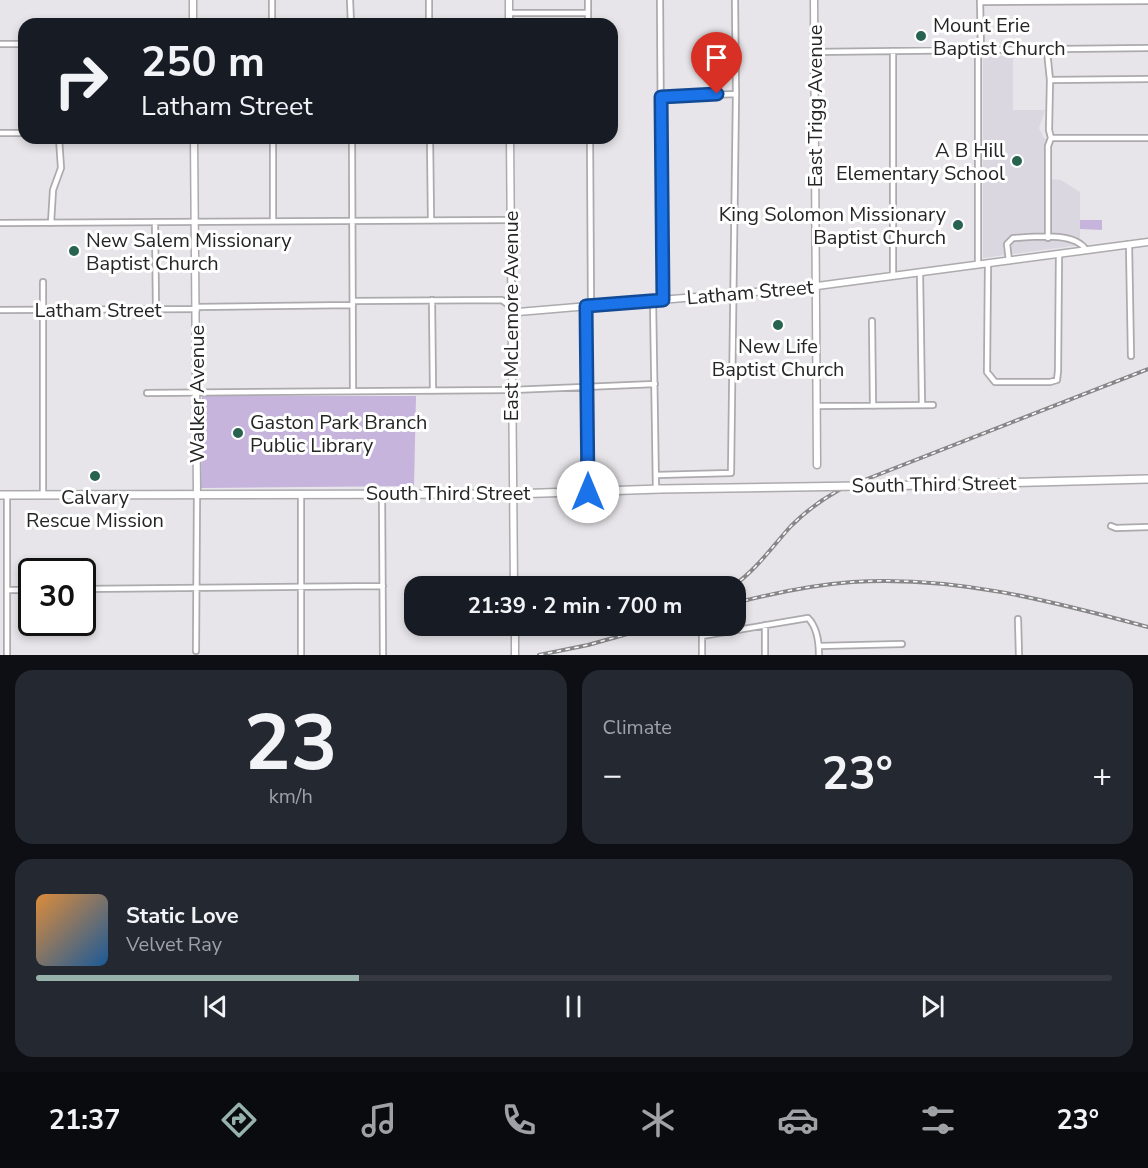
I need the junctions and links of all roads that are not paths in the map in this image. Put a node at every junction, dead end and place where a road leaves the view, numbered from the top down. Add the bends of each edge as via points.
1 (193, 0) edge
2 (272, 0) edge
3 (350, 0) edge
4 (429, 0) edge
5 (509, 0) edge
6 (588, 0) edge
7 (660, 0) edge
8 (735, 0) edge
9 (814, 0) edge
10 (980, 1) edge
11 (1148, 1) edge
12 (509, 13) junction
13 (588, 13) junction
14 (193, 18) edge
15 (272, 18) edge
16 (351, 18) edge
17 (429, 18) edge
18 (509, 18) edge
19 (588, 18) edge
20 (0, 44) edge
21 (18, 44) edge
22 (1148, 48) edge
23 (893, 51) junction
24 (979, 51) junction
25 (1047, 51) junction
26 (814, 52) junction
27 (1050, 80) junction
28 (1148, 80) edge
29 (736, 94) junction
30 (661, 97) junction
31 (0, 133) edge
32 (18, 133) edge
33 (1051, 138) junction
34 (1148, 138) edge
35 (59, 144) edge
36 (194, 144) edge
37 (273, 144) edge
38 (352, 144) edge
39 (430, 144) edge
40 (510, 144) edge
41 (590, 144) edge
42 (511, 219) junction
43 (273, 220) junction
44 (352, 220) junction
45 (431, 220) junction
46 (155, 222) junction
47 (195, 222) junction
48 (0, 223) edge
49 (51, 223) junction
50 (1048, 238) junction
51 (1148, 242) edge
52 (1129, 244) junction
53 (1086, 250) junction
54 (1059, 254) junction
55 (1009, 261) junction
56 (988, 264) junction
57 (978, 265) junction
58 (920, 273) junction
59 (893, 276) junction
60 (43, 282) dead end
61 (815, 286) junction
62 (733, 294) junction
63 (432, 300) junction
64 (663, 300) junction
65 (654, 301) junction
66 (353, 303) junction
67 (588, 306) junction
68 (511, 307) junction
69 (197, 308) junction
70 (156, 309) junction
71 (0, 310) edge
72 (42, 310) junction
73 (872, 321) dead end
74 (1131, 356) dead end
75 (655, 384) junction
76 (587, 387) junction
77 (512, 390) junction
78 (353, 391) junction
79 (433, 391) junction
80 (147, 393) dead end
81 (197, 393) junction
82 (922, 405) junction
83 (933, 405) dead end
84 (817, 406) junction
85 (873, 406) junction
86 (817, 465) dead end
87 (656, 475) junction
88 (1148, 479) edge
89 (658, 489) junction
90 (588, 492) junction
91 (197, 494) junction
92 (301, 494) junction
93 (382, 494) junction
94 (513, 494) junction
95 (4, 495) edge
96 (43, 495) junction
97 (1111, 526) dead end
98 (1148, 527) edge
99 (0, 548) edge
100 (6, 549) junction
101 (514, 576) edge
102 (383, 586) junction
103 (302, 587) junction
104 (196, 588) junction
105 (96, 589) edge
106 (7, 590) junction
107 (18, 590) edge
108 (1018, 619) dead end
109 (0, 623) edge
110 (7, 623) junction
111 (765, 625) junction
112 (515, 636) edge
113 (902, 644) dead end
114 (819, 646) junction
115 (196, 651) dead end
116 (7, 655) edge
117 (301, 655) edge
118 (383, 655) edge
119 (515, 655) edge
120 (702, 655) edge
121 (765, 655) edge
122 (819, 655) edge
123 (1018, 655) edge

1 - 14 street
2 - 15 street
3 - 16 street
4 - 17 street
5 - 12 street
6 - 13 street
7 - 30 street
8 - 29 street
9 - 26 street, East Trigg Avenue
10 - 11 street
10 - 24 street
12 - 13 street
12 - 18 street
13 - 19 street
20 - 21 street
22 - 25 street
23 - 24 street
23 - 26 street
23 - 59 street
24 - 25 street
24 - 57 street
25 - 27 street
26 - 61 street, East Trigg Avenue
27 - 28 street
27 - 33 street
29 - 30 street
29 - 62 street
30 - 64 street
31 - 32 street
33 - 34 street
33 - 50 street
35 - 49 street via 61,168 52,190
36 - 47 street, Walker Avenue
37 - 43 street
38 - 44 street
39 - 45 street
40 - 42 street, East McLemore Avenue
41 - 67 street
42 - 45 street
42 - 68 street, East McLemore Avenue
43 - 44 street
43 - 47 street
44 - 45 street
44 - 66 street
46 - 47 street
46 - 49 street
46 - 70 street
47 - 69 street, Walker Avenue
48 - 49 street
50 - 53 street via 1069,238
50 - 55 street via 1010,239
51 - 52 street, Latham Street
52 - 53 street, Latham Street
52 - 74 street
53 - 54 street, Latham Street
54 - 55 street, Latham Street
54 - 56 street via 1057,380 1050,382 995,382 987,372
55 - 56 street, Latham Street
56 - 57 street, Latham Street
57 - 58 street, Latham Street
58 - 59 street, Latham Street
58 - 82 street
59 - 61 street, Latham Street
60 - 72 street
61 - 62 street, Latham Street
61 - 84 street, East Trigg Avenue
62 - 64 street, Latham Street
62 - 87 street via 731,473
63 - 66 street, Latham Street
63 - 68 street, Latham Street via 502,300
63 - 79 street
64 - 65 street, Latham Street
65 - 67 street, Latham Street
65 - 75 street
66 - 69 street, Latham Street
66 - 78 street
67 - 68 street, Latham Street via 519,312
67 - 76 street
68 - 77 street, East McLemore Avenue
69 - 70 street, Latham Street
69 - 81 street, Walker Avenue
70 - 72 street, Latham Street
71 - 72 street, Latham Street
72 - 96 street
73 - 85 street
75 - 76 street
75 - 87 street
76 - 77 street
76 - 90 street
77 - 79 street
77 - 94 street, East McLemore Avenue
78 - 79 street
78 - 81 street
80 - 81 street
81 - 91 street, Walker Avenue
82 - 83 street
82 - 85 street
84 - 85 street
84 - 86 street, East Trigg Avenue
87 - 89 street
88 - 89 main road, South Third Street, bridge
89 - 90 main road, South Third Street
90 - 94 main road, South Third Street
91 - 92 main road, South Third Street
91 - 96 main road, South Third Street
91 - 104 street, Walker Avenue
92 - 93 main road, South Third Street
92 - 103 street
93 - 94 main road, South Third Street
93 - 102 street
94 - 101 street
95 - 96 main road, South Third Street
95 - 100 street
97 - 98 street
99 - 100 street
100 - 106 street
102 - 103 street
102 - 118 street
103 - 104 street
103 - 117 street
104 - 105 street
104 - 115 street, Walker Avenue
106 - 107 street
106 - 110 street
108 - 123 street
109 - 110 street
110 - 116 street
111 - 114 street via 808,618
111 - 120 street via 702,636
111 - 121 street
112 - 119 street
113 - 114 street
114 - 122 street

